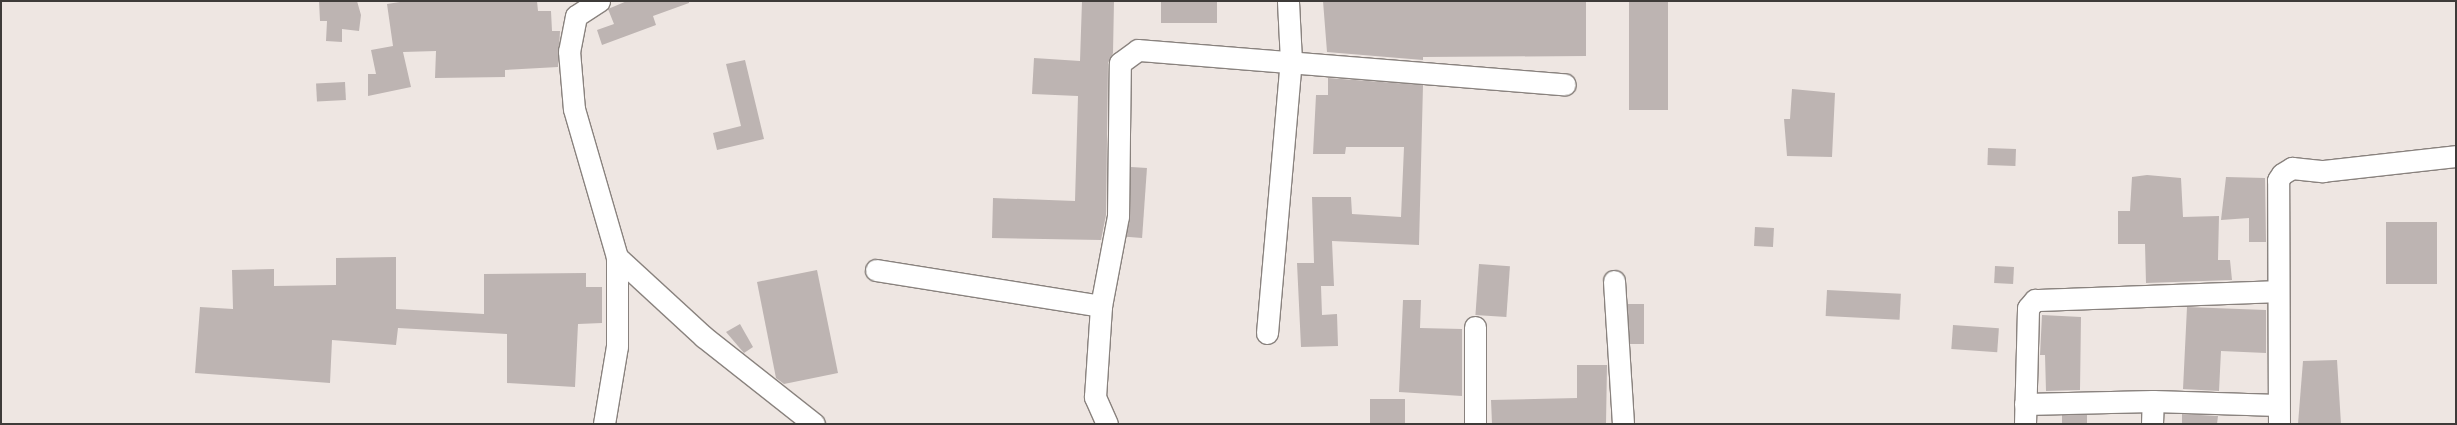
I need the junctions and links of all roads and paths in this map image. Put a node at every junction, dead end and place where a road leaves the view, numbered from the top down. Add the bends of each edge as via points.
1 (599, 1) edge
2 (1288, 1) edge
3 (573, 9) edge
4 (1291, 61) junction
5 (1565, 84) dead end
6 (2456, 156) edge
7 (617, 257) junction
8 (876, 270) dead end
9 (1614, 281) dead end
10 (2277, 292) junction
11 (1101, 306) junction
12 (1474, 327) dead end
13 (1267, 333) dead end
14 (2153, 401) junction
15 (2025, 414) edge
16 (2279, 414) edge
17 (604, 424) edge
18 (814, 424) edge
19 (1107, 424) edge
20 (1475, 424) edge
21 (1623, 424) edge
22 (2152, 424) edge

1 - 3 street
2 - 4 street
3 - 7 street via 569,51 574,109
4 - 5 street
4 - 11 street via 1138,50 1120,63 1118,216
4 - 13 street
6 - 10 street via 2323,171 2292,168 2282,174 2278,180
7 - 17 street via 617,346
7 - 18 street via 704,337
8 - 11 street
9 - 21 street
10 - 15 street via 2036,300 2028,308
10 - 16 street
11 - 19 street via 1095,397
12 - 20 street
14 - 15 street
14 - 16 street
14 - 22 street

